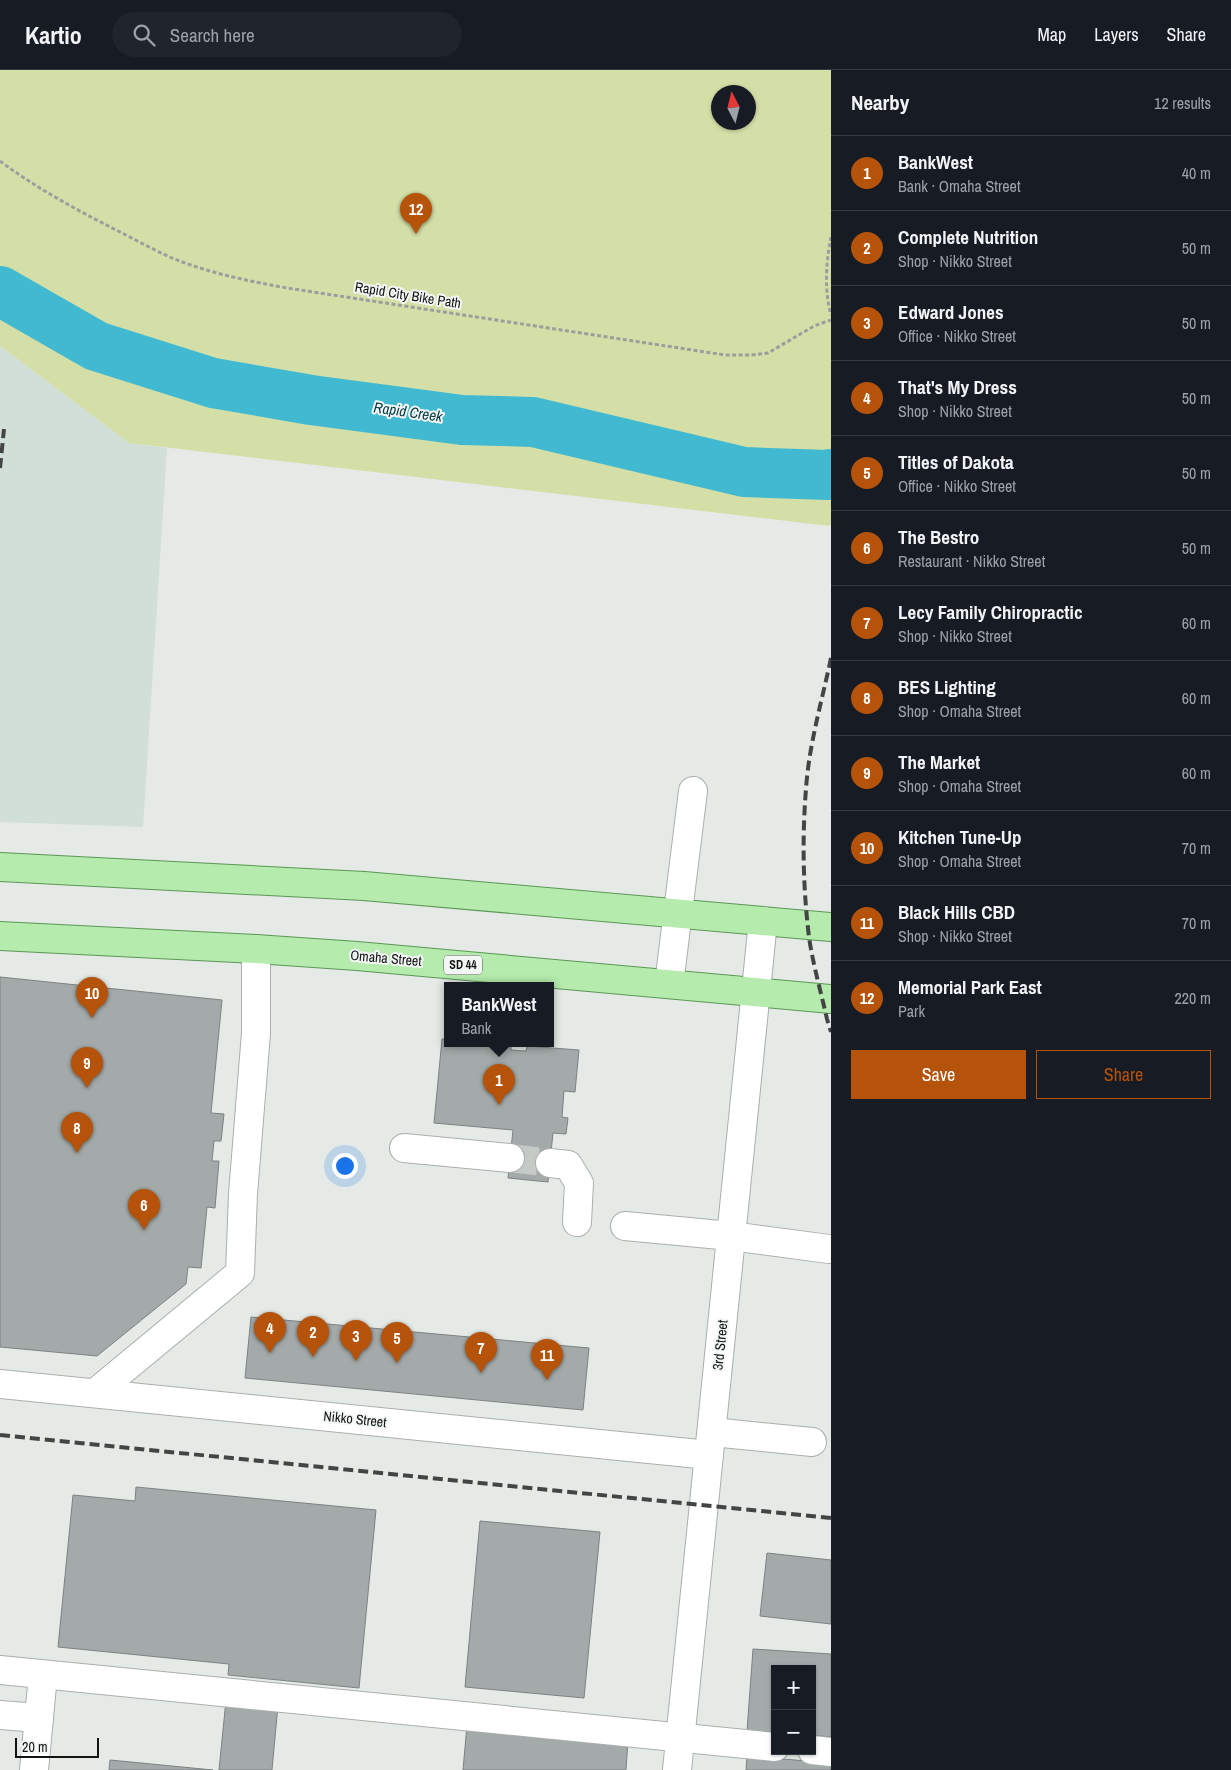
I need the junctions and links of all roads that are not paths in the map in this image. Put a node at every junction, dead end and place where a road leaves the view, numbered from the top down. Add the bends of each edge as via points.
1 (693, 791) dead end
2 (0, 867) edge
3 (678, 913) junction
4 (763, 921) junction
5 (831, 927) edge
6 (0, 936) edge
7 (256, 949) junction
8 (669, 984) junction
9 (756, 992) junction
10 (831, 999) edge
11 (404, 1148) dead end
12 (510, 1158) tunnel mouth
13 (550, 1163) tunnel mouth
14 (577, 1222) dead end
15 (625, 1226) dead end
16 (731, 1236) junction
17 (830, 1249) dead end
18 (0, 1384) edge
19 (95, 1393) junction
20 (812, 1442) dead end
21 (710, 1444) junction
22 (0, 1670) edge
23 (43, 1675) junction
24 (0, 1715) edge
25 (39, 1718) junction
26 (680, 1738) junction
27 (771, 1747) edge
28 (816, 1750) edge
29 (831, 1752) edge
30 (34, 1770) edge
31 (677, 1770) edge

1 - 3 street
2 - 3 main road via 364,886
3 - 4 main road
3 - 8 street
4 - 5 main road
4 - 9 street, 3rd Street
6 - 7 main road, Omaha Street / SD 44
7 - 8 main road, Omaha Street / SD 44
7 - 19 street via 256,1033 240,1273
8 - 9 main road, Omaha Street / SD 44
9 - 10 main road, Omaha Street / SD 44
9 - 16 street, 3rd Street
11 - 12 street
13 - 14 street via 568,1166 579,1183
15 - 16 street
16 - 17 street
16 - 21 street, 3rd Street
18 - 19 street, Nikko Street
19 - 21 street, Nikko Street
20 - 21 street, Nikko Street
21 - 26 street, 3rd Street
22 - 23 street
23 - 25 street
23 - 26 street
24 - 25 street
25 - 30 street
26 - 27 street
26 - 31 street, 3rd Street
28 - 29 street

